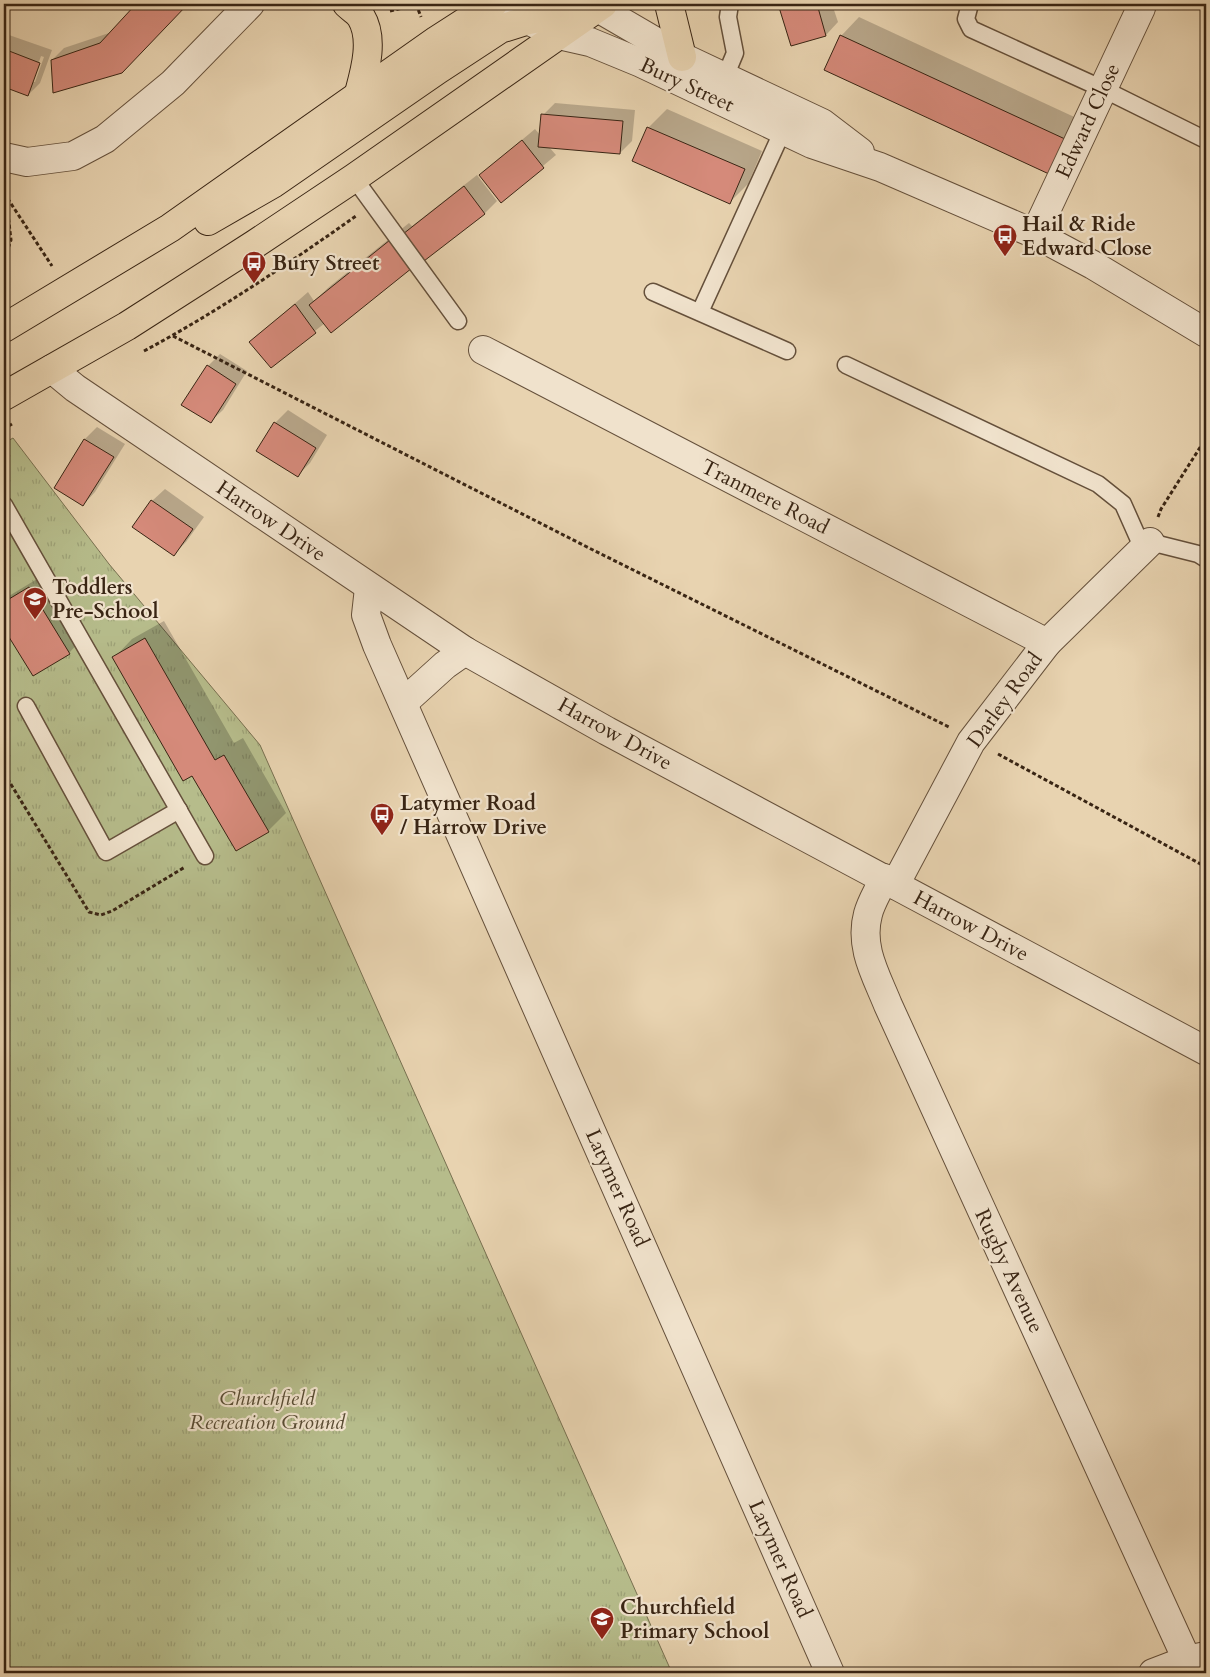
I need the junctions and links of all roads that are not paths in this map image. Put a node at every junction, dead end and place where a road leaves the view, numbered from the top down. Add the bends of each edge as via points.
1 (250, 4) edge
2 (347, 4) edge
3 (493, 4) edge
4 (669, 4) edge
5 (730, 4) edge
6 (970, 4) edge
7 (597, 5) edge
8 (1141, 8) dead end
9 (529, 20) junction
10 (559, 35) junction
11 (682, 57) junction
12 (725, 77) junction
13 (1103, 89) junction
14 (358, 97) junction
15 (783, 130) junction
16 (1206, 140) edge
17 (4, 157) edge
18 (880, 167) junction
19 (354, 178) junction
20 (170, 228) junction
21 (1035, 234) junction
22 (653, 292) dead end
23 (700, 312) junction
24 (458, 321) dead end
25 (4, 328) edge
26 (1206, 333) edge
27 (483, 350) dead end
28 (786, 351) dead end
29 (846, 365) dead end
30 (52, 369) junction
31 (4, 396) edge
32 (4, 506) edge
33 (1147, 546) junction
34 (1206, 559) edge
35 (369, 588) junction
36 (1047, 643) junction
37 (465, 651) junction
38 (403, 703) junction
39 (26, 706) dead end
40 (179, 810) junction
41 (205, 856) dead end
42 (890, 882) junction
43 (1206, 1051) edge
44 (1197, 1658) edge
45 (830, 1673) edge
46 (1153, 1673) edge

1 - 17 street via 173,83 105,138 72,156 27,162
2 - 14 highway via 361,17 367,35 367,57
3 - 9 street, Bury Street
3 - 14 highway via 436,40
4 - 11 highway
5 - 12 lane via 728,17 735,53
6 - 13 lane via 966,19 970,29
7 - 9 highway
7 - 10 highway
7 - 11 street, Bury Street
8 - 13 street, Edward Close
9 - 10 street, Bury Street
9 - 20 highway via 500,29 266,188 198,227
10 - 15 street, Bury Street via 590,42 641,63
10 - 19 highway
11 - 12 street, Bury Street
12 - 18 street, Bury Street via 822,124
13 - 16 lane
13 - 21 street, Edward Close
14 - 20 highway
15 - 18 street, Bury Street via 812,144
15 - 23 lane
18 - 21 street, Bury Street
19 - 24 lane
19 - 30 highway via 127,326
20 - 25 highway
21 - 26 street, Bury Street
22 - 23 lane
23 - 28 lane
27 - 36 street, Tranmere Road
29 - 33 lane via 1098,484 1123,504
30 - 31 highway
30 - 35 street, Harrow Drive via 75,388
32 - 40 lane
33 - 34 lane via 1198,554
33 - 36 street, Darley Road
35 - 37 street, Harrow Drive
35 - 38 street, Latymer Road via 366,615
36 - 42 street, Darley Road via 971,742
37 - 38 street
37 - 42 street, Harrow Drive
38 - 45 street, Latymer Road
39 - 40 lane via 106,852
40 - 41 lane
42 - 43 street, Harrow Drive
42 - 44 street, Rugby Avenue via 868,913 864,938 867,955 900,1032
44 - 46 street

